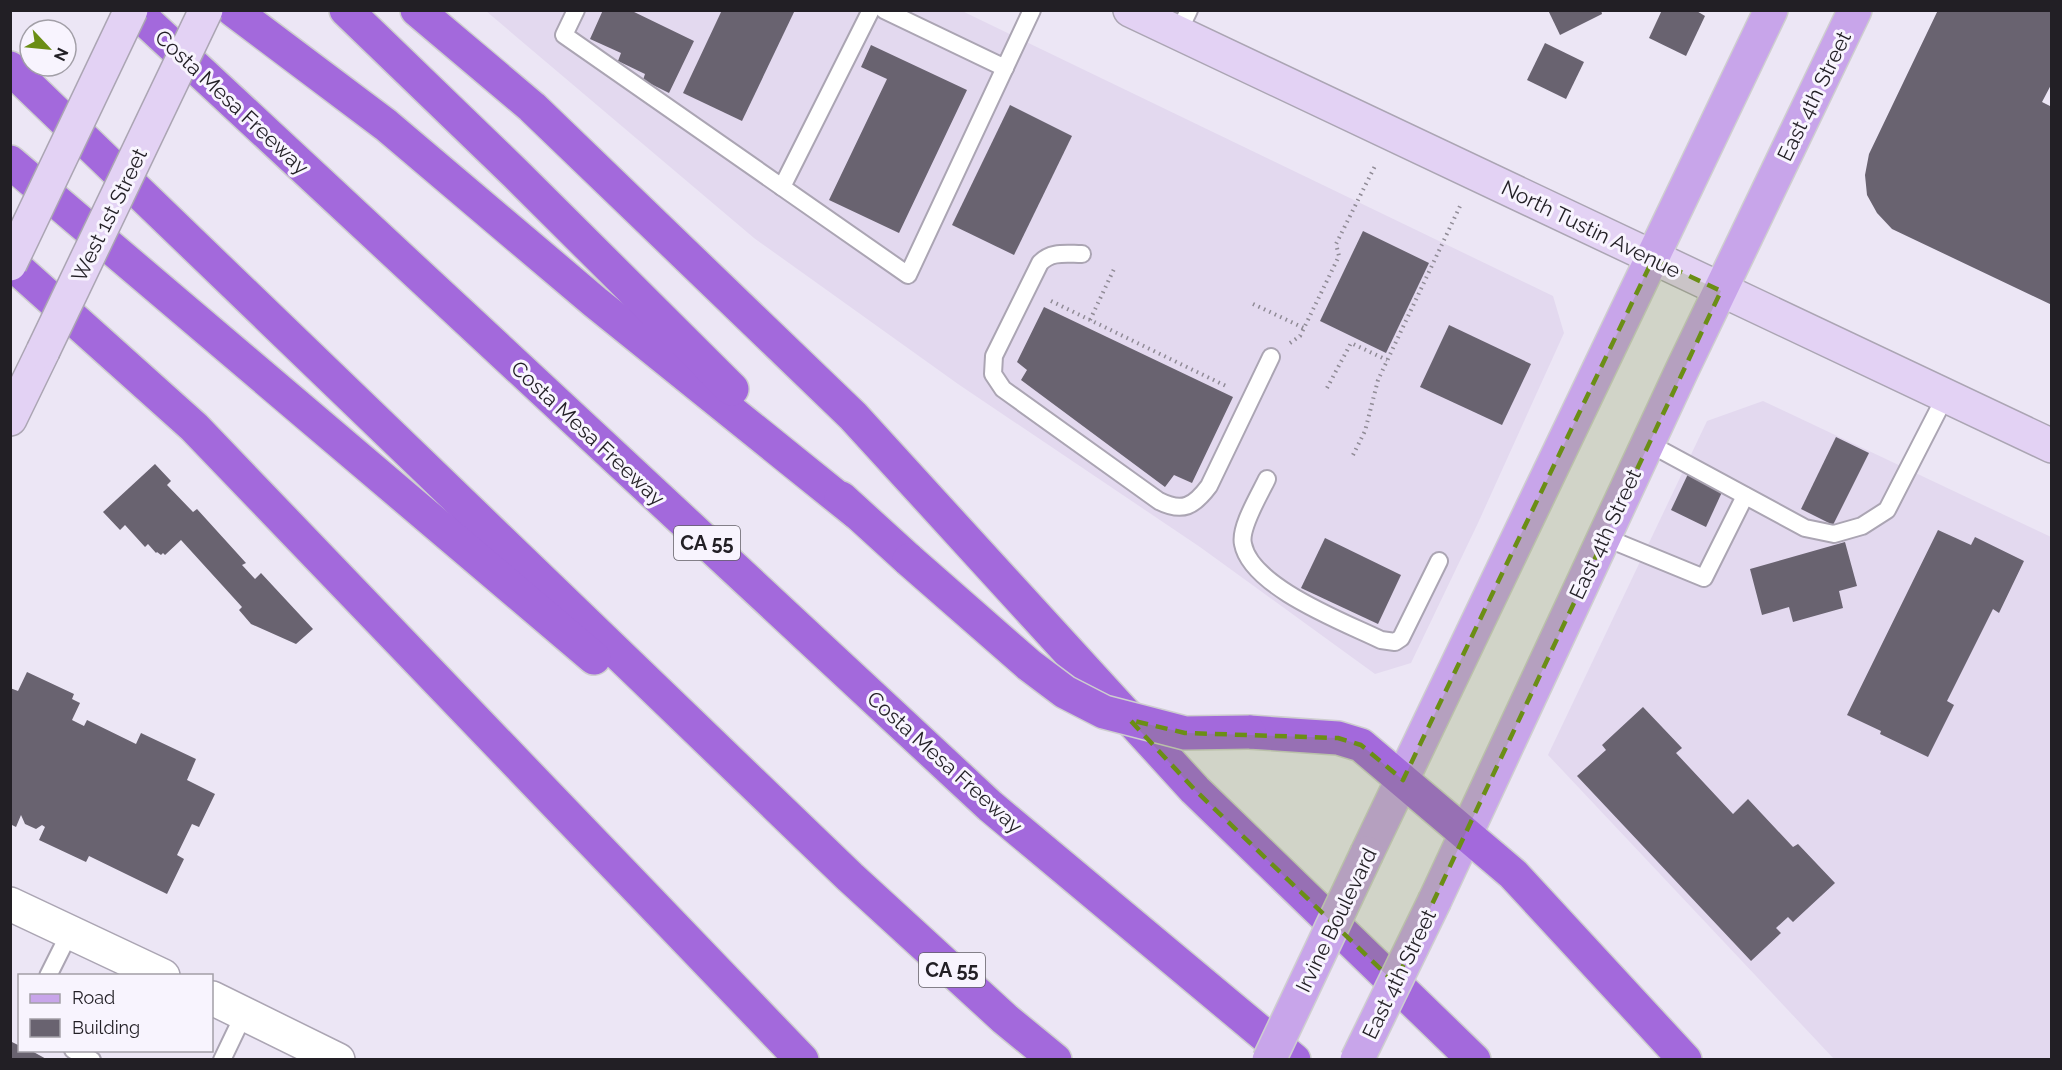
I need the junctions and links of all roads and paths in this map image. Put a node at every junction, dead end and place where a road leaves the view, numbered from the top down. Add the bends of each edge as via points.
1 (132, 10) edge
2 (207, 10) edge
3 (233, 10) edge
4 (346, 10) edge
5 (417, 10) edge
6 (576, 10) edge
7 (871, 10) edge
8 (884, 10) edge
9 (1032, 10) edge
10 (1130, 10) edge
11 (1771, 10) edge
12 (1855, 10) edge
13 (1184, 22) edge
14 (10, 68) edge
15 (1005, 68) junction
16 (1391, 134) junction
17 (10, 162) edge
18 (1475, 174) junction
19 (782, 187) junction
20 (1082, 254) dead end
21 (1653, 259) junction
22 (10, 263) edge
23 (1114, 269) dead end
24 (1721, 291) junction
25 (1047, 299) dead end
26 (1253, 304) dead end
27 (1090, 320) junction
28 (1304, 328) junction
29 (1290, 343) dead end
30 (1271, 357) dead end
31 (1387, 360) junction
32 (1234, 377) dead end
33 (1327, 388) dead end
34 (1946, 397) junction
35 (10, 419) edge
36 (1648, 443) junction
37 (2052, 446) edge
38 (1353, 455) dead end
39 (1267, 479) dead end
40 (1745, 496) junction
41 (857, 513) junction
42 (1604, 537) junction
43 (1439, 561) dead end
44 (1403, 780) junction
45 (1465, 834) junction
46 (850, 877) junction
47 (10, 904) edge
48 (70, 932) junction
49 (49, 974) edge
50 (161, 974) edge
51 (213, 998) edge
52 (244, 1014) junction
53 (77, 1052) edge
54 (92, 1059) edge
55 (222, 1059) edge
56 (338, 1059) edge
57 (802, 1059) edge
58 (1055, 1059) edge
59 (1269, 1059) edge
60 (1294, 1059) edge
61 (1357, 1059) edge
62 (1474, 1059) edge
63 (1686, 1059) edge

1 - 22 main road, bridge
1 - 60 highway, Costa Mesa Freeway / CA 55 via 990,806
2 - 35 main road, West 1st Street, bridge
3 - 41 highway via 386,126 604,310
4 - 41 highway
5 - 62 highway via 532,107 853,416 1195,790
6 - 19 lane via 564,35
7 - 19 lane
8 - 15 lane
9 - 15 lane
10 - 13 main road, North Tustin Avenue
11 - 21 main road
12 - 24 main road, East 4th Street
13 - 16 main road, North Tustin Avenue
14 - 46 highway, CA 55
15 - 19 lane via 908,274
16 - 18 main road, North Tustin Avenue
16 - 28 path via 1336,244 1339,256
17 - 46 highway
18 - 21 main road, North Tustin Avenue
18 - 31 path
20 - 30 lane via 1052,254 1040,263 994,356 993,374 1003,389 1159,501 1171,507 1185,507 1198,500 1209,486
21 - 24 main road, North Tustin Avenue
21 - 44 main road
22 - 57 highway via 194,427
23 - 27 path
24 - 34 main road, North Tustin Avenue
24 - 36 main road, East 4th Street
25 - 27 path
26 - 28 path
27 - 32 path via 1229,387
28 - 29 path
31 - 33 path via 1351,343
31 - 38 path via 1365,431
34 - 37 main road, North Tustin Avenue
34 - 40 lane via 1887,510 1862,526 1834,534 1805,528
36 - 40 lane
36 - 42 main road, East 4th Street
39 - 43 lane via 1243,531 1242,543 1248,556 1278,588 1381,640 1395,642 1401,638
40 - 42 lane via 1704,578
41 - 44 highway, bridge via 1029,665 1065,692 1104,712 1185,733 1249,732 1338,738 1361,745
42 - 45 main road, East 4th Street
44 - 45 highway
44 - 59 main road, Irvine Boulevard, bridge
45 - 61 main road, East 4th Street, bridge
45 - 63 highway via 1513,874
46 - 58 highway, CA 55 via 1005,1019
47 - 48 street
48 - 49 lane
48 - 50 street
51 - 52 street
52 - 55 lane
52 - 56 street
53 - 54 lane

